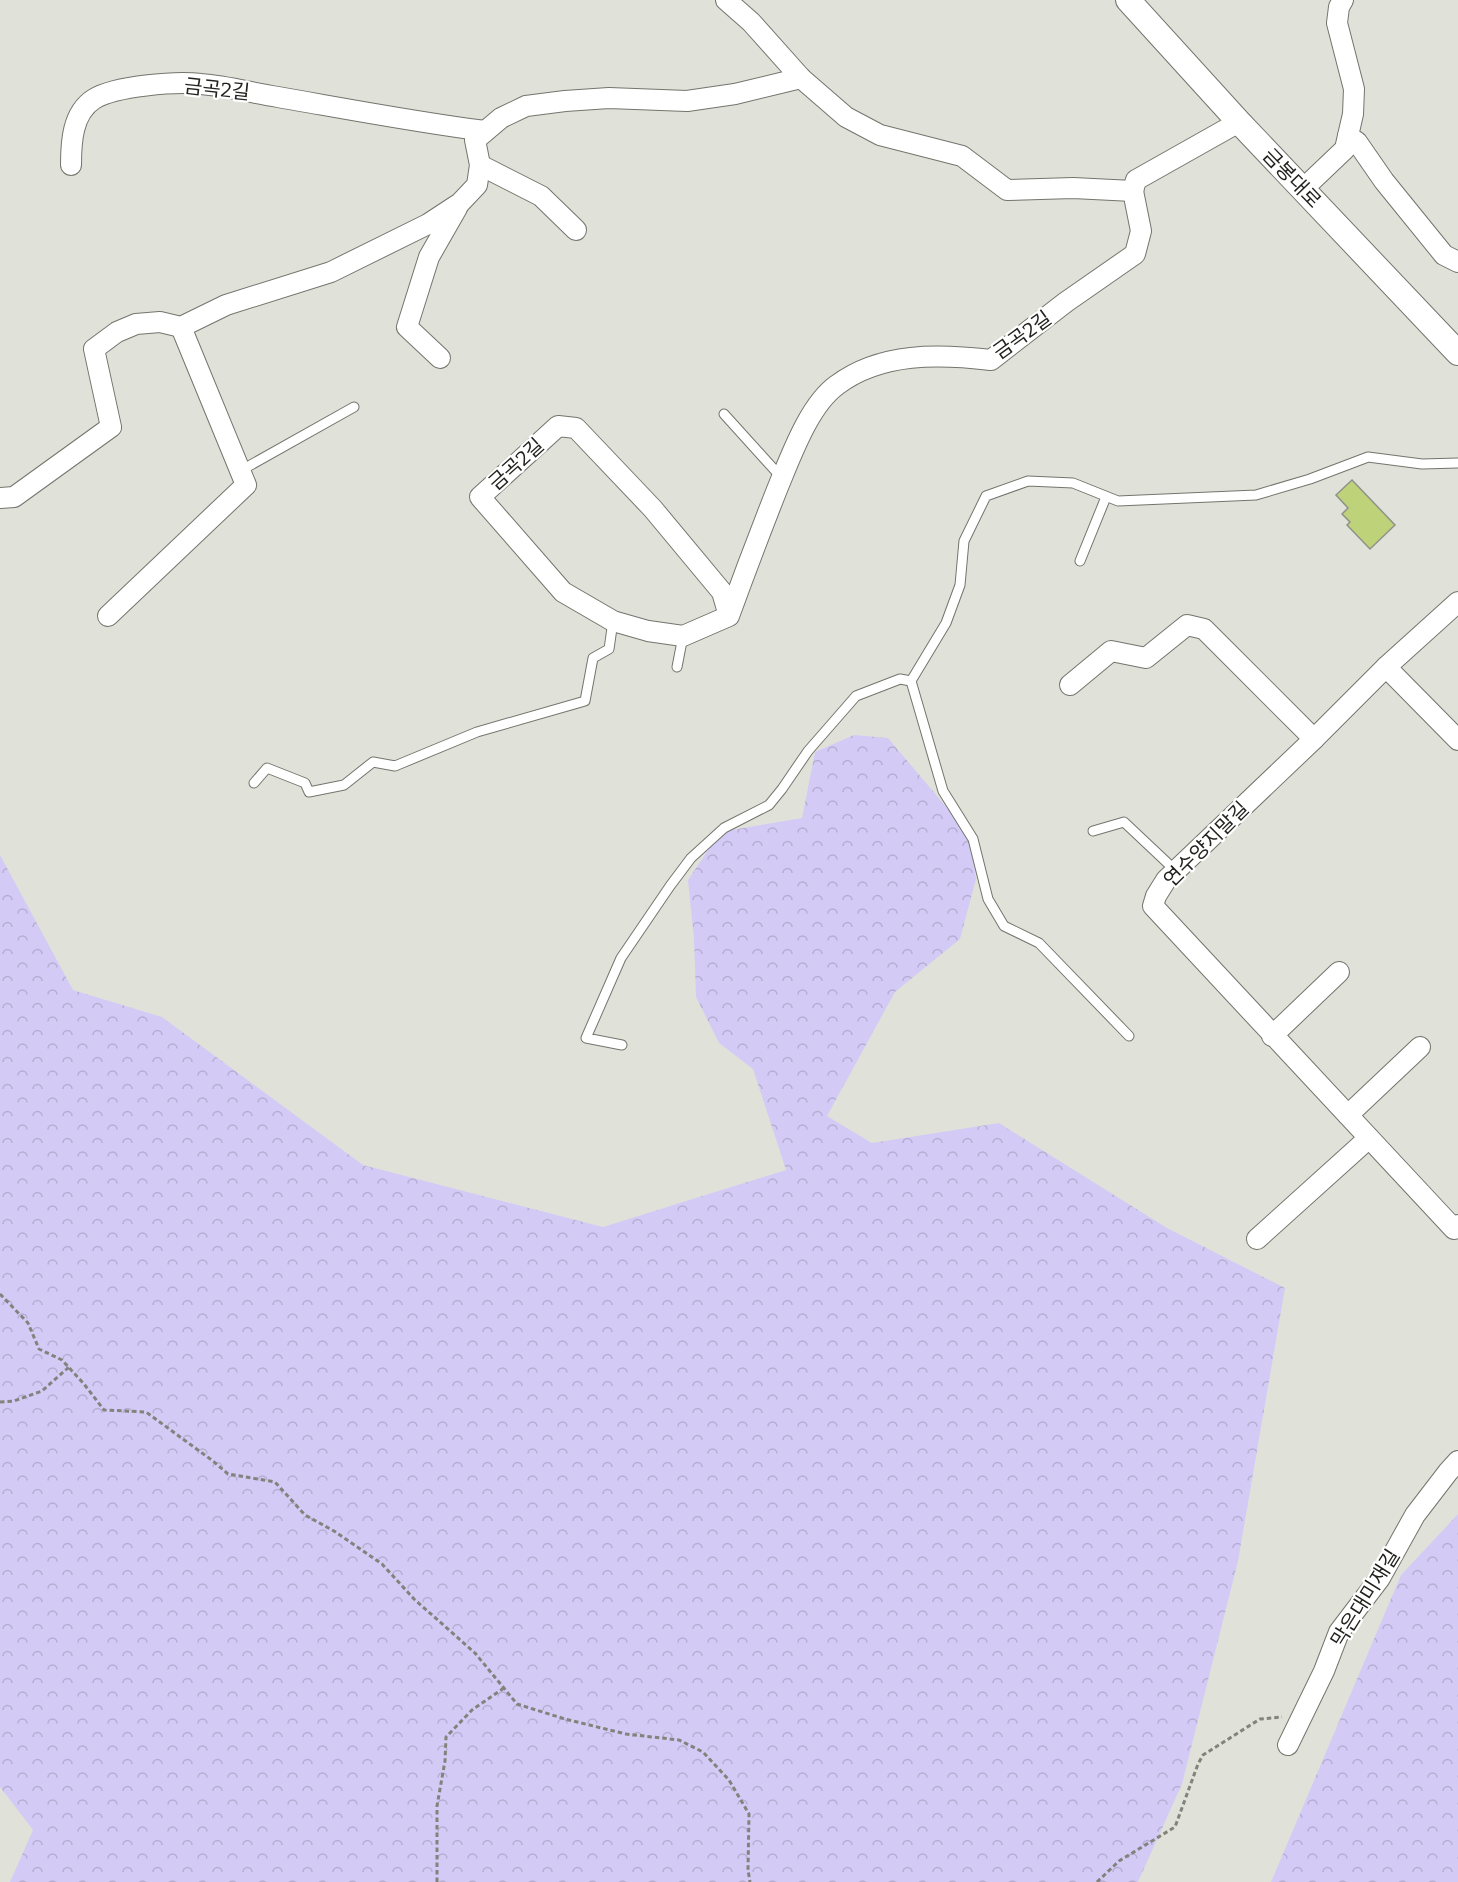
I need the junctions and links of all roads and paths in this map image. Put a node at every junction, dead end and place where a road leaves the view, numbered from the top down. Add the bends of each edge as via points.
1 (726, 0) edge
2 (1128, 0) edge
3 (1343, 0) edge
4 (801, 78) junction
5 (1239, 122) junction
6 (485, 131) junction
7 (1348, 136) junction
8 (71, 165) dead end
9 (480, 165) junction
10 (1303, 189) junction
11 (1133, 191) junction
12 (460, 203) junction
13 (576, 230) dead end
14 (1458, 262) edge
15 (181, 327) junction
16 (1458, 353) edge
17 (440, 358) dead end
18 (354, 407) dead end
19 (724, 414) dead end
20 (1458, 463) edge
21 (240, 471) junction
22 (782, 478) junction
23 (1106, 497) junction
24 (0, 498) edge
25 (1080, 561) dead end
26 (1458, 602) edge
27 (729, 615) junction
28 (108, 616) dead end
29 (613, 621) junction
30 (683, 636) junction
31 (677, 667) dead end
32 (1386, 667) junction
33 (911, 681) junction
34 (1070, 685) dead end
35 (1314, 739) junction
36 (1458, 740) edge
37 (254, 783) dead end
38 (1093, 831) dead end
39 (1176, 871) junction
40 (1339, 972) dead end
41 (1129, 1036) dead end
42 (1272, 1036) junction
43 (622, 1045) dead end
44 (1420, 1047) dead end
45 (1348, 1115) junction
46 (1369, 1138) junction
47 (1458, 1226) edge
48 (1257, 1239) dead end
49 (0, 1294) edge
50 (69, 1367) junction
51 (0, 1402) edge
52 (1458, 1461) edge
53 (504, 1688) junction
54 (1301, 1717) junction
55 (1288, 1745) dead end
56 (437, 1882) edge
57 (750, 1882) edge
58 (1097, 1882) edge

1 - 4 street
2 - 5 street, 금봉대로
3 - 7 street via 1337,23 1354,89
4 - 6 street via 687,101 609,98 526,106
4 - 11 street via 846,117 880,135 962,156 1007,190
5 - 10 street, 금봉대로
5 - 11 street via 1136,180
6 - 8 street, 금곡2길 via 200,84 151,85 93,99 78,115 71,143
6 - 9 street via 475,140
7 - 10 street via 1345,148
7 - 14 street via 1357,142 1444,255
9 - 12 street via 477,185
9 - 13 street via 541,196
10 - 16 street, 금봉대로
11 - 22 street, 금곡2길 via 1142,231 1135,254 991,360 917,357 857,372 835,386 814,411
12 - 15 street via 428,224 331,272 226,305
12 - 17 street via 429,257 407,327
15 - 21 street
15 - 24 street via 160,322 136,324 94,349 111,427 14,498
18 - 21 lane
19 - 22 lane
20 - 23 lane via 1422,464 1368,457 1256,495 1118,501
21 - 28 street via 246,485
22 - 27 street, 금곡2길
23 - 25 lane
23 - 33 lane via 1073,483 1028,481 986,496 964,541 960,585 946,623
26 - 32 street, 연수양지말길
27 - 29 street, 금곡2길 via 722,592 653,509 576,428 558,426 480,497 563,592
27 - 30 street
29 - 30 street, 금곡2길
29 - 37 lane via 609,649 593,658 585,701 477,732 395,766 373,762 344,785 309,792 305,783 267,768
30 - 31 lane
32 - 35 street, 연수양지말길
32 - 36 street
33 - 41 lane via 943,791 973,839 988,899 1004,926 1039,943
33 - 43 lane via 900,679 856,696 808,751 769,805 724,828 691,858 621,958 586,1038
34 - 35 street via 1110,651 1146,658 1187,625 1204,629
35 - 39 street, 연수양지말길
38 - 39 lane via 1124,822
39 - 42 street, 연수양지말길 via 1166,880 1154,906
40 - 42 street
42 - 45 street, 연수양지말길
44 - 45 street
45 - 46 street, 연수양지말길
46 - 47 street, 연수양지말길 via 1454,1229
46 - 48 street
49 - 50 path via 28,1323 39,1349
50 - 51 path via 42,1391
50 - 53 path via 104,1410 146,1412 228,1474 275,1482 305,1515 382,1564 414,1599 475,1653
52 - 54 street, 막은대미재길 via 1415,1515 1380,1578 1339,1632
53 - 56 path via 472,1710 446,1737 446,1761 437,1806
53 - 57 path via 517,1704 626,1734 679,1740 703,1752 729,1780 749,1814
54 - 55 street, 막은대미재길
54 - 58 path via 1260,1719 1203,1755 1175,1827 1119,1861

